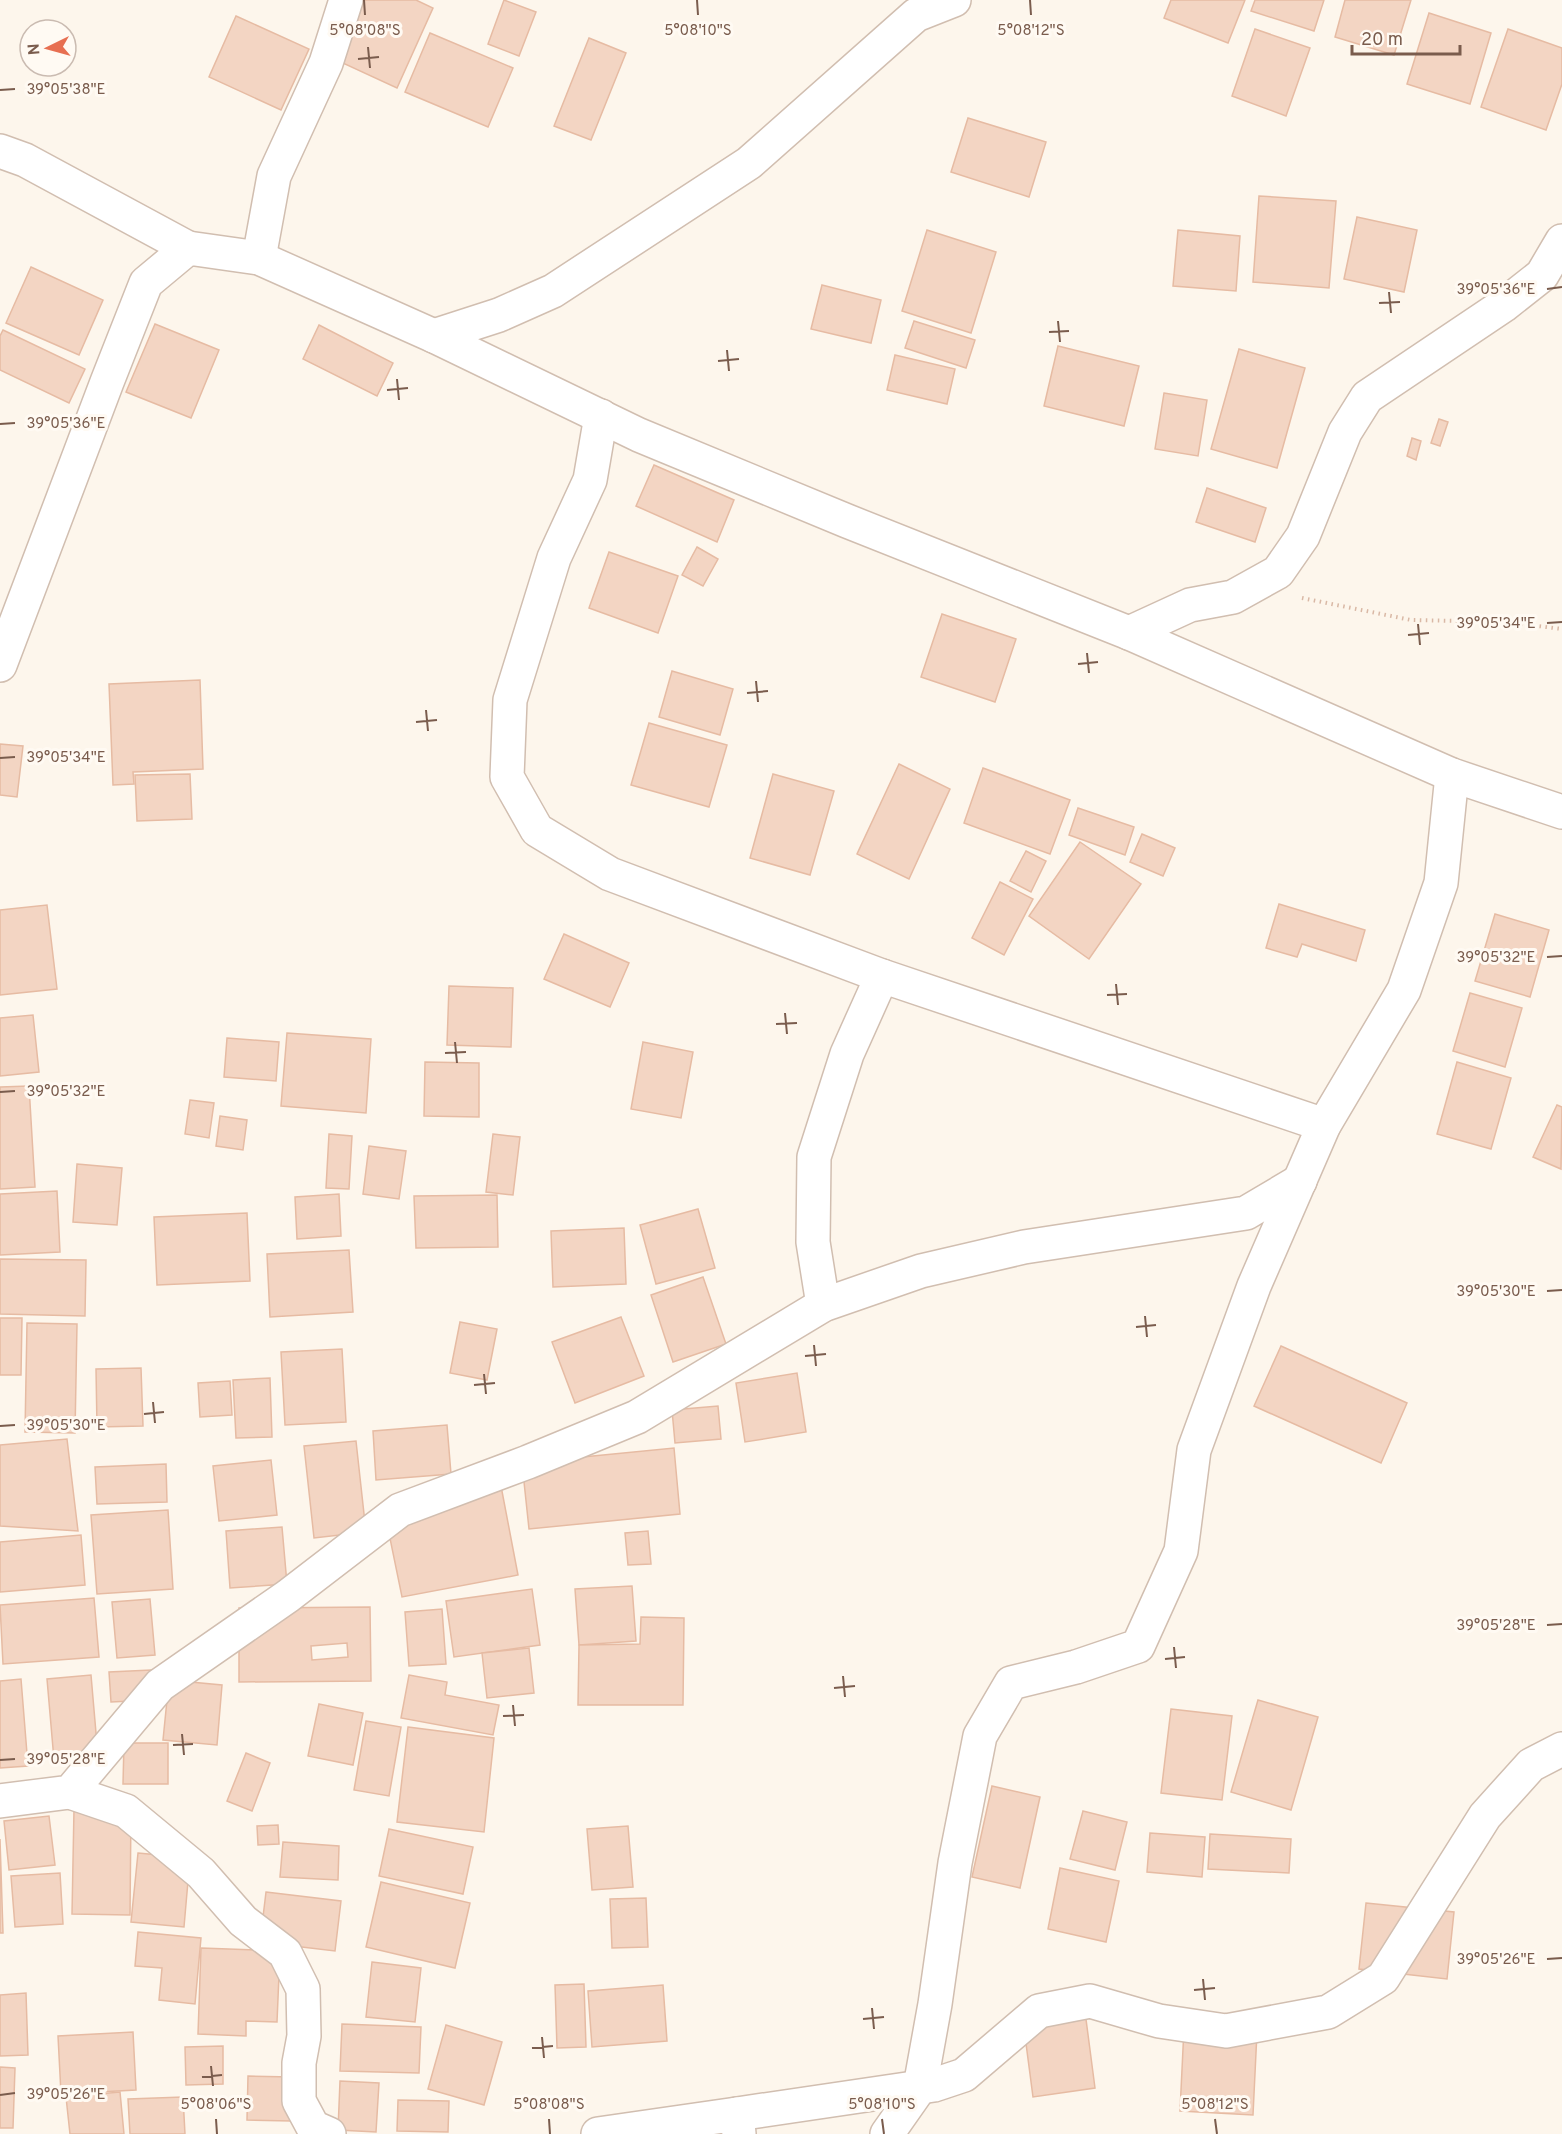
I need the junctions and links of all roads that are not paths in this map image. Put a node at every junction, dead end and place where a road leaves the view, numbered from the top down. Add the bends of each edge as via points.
1 (346, 0) edge
2 (954, 0) edge
3 (0, 151) edge
4 (1562, 241) edge
5 (188, 248) junction
6 (259, 258) junction
7 (434, 336) junction
8 (601, 416) junction
9 (1129, 633) junction
10 (0, 665) edge
11 (1452, 775) junction
12 (1562, 812) edge
13 (882, 976) junction
14 (1324, 1125) junction
15 (1300, 1181) junction
16 (824, 1305) junction
17 (1562, 1749) edge
18 (70, 1792) junction
19 (0, 1801) edge
20 (920, 2087) junction
21 (299, 2101) junction
22 (738, 2124) edge
23 (292, 2134) edge
24 (329, 2134) edge
25 (598, 2134) edge
26 (887, 2134) edge

1 - 6 street via 326,63 274,176
2 - 7 street via 916,15 749,163 553,291 499,315
3 - 5 street via 25,160
4 - 9 street via 1542,275 1367,397 1345,432 1303,536 1278,572 1233,597 1190,605
5 - 6 street
5 - 10 street via 146,283
6 - 7 street
7 - 8 street
8 - 9 street via 847,521
8 - 13 street via 590,480 554,558 510,700 507,777 537,830 610,874
9 - 11 street
11 - 12 street
11 - 14 street via 1441,883 1404,990
13 - 14 street
13 - 16 street via 847,1054 814,1157 813,1242
14 - 15 street
15 - 16 street via 1246,1213 1024,1247 921,1271
15 - 20 street via 1254,1286 1194,1450 1181,1551 1138,1646 1011,1683 980,1736 955,1863
16 - 18 street via 637,1417 400,1510 288,1596 160,1685
17 - 20 street via 1531,1765 1485,1816 1383,1978 1328,2012 1227,2031 1159,2020 1090,2001 1039,2011 964,2075
18 - 19 street
18 - 21 street via 126,1811 201,1874 243,1921 285,1953 303,1989
20 - 22 street
20 - 26 street
21 - 23 street
21 - 24 street via 313,2127
22 - 25 street

